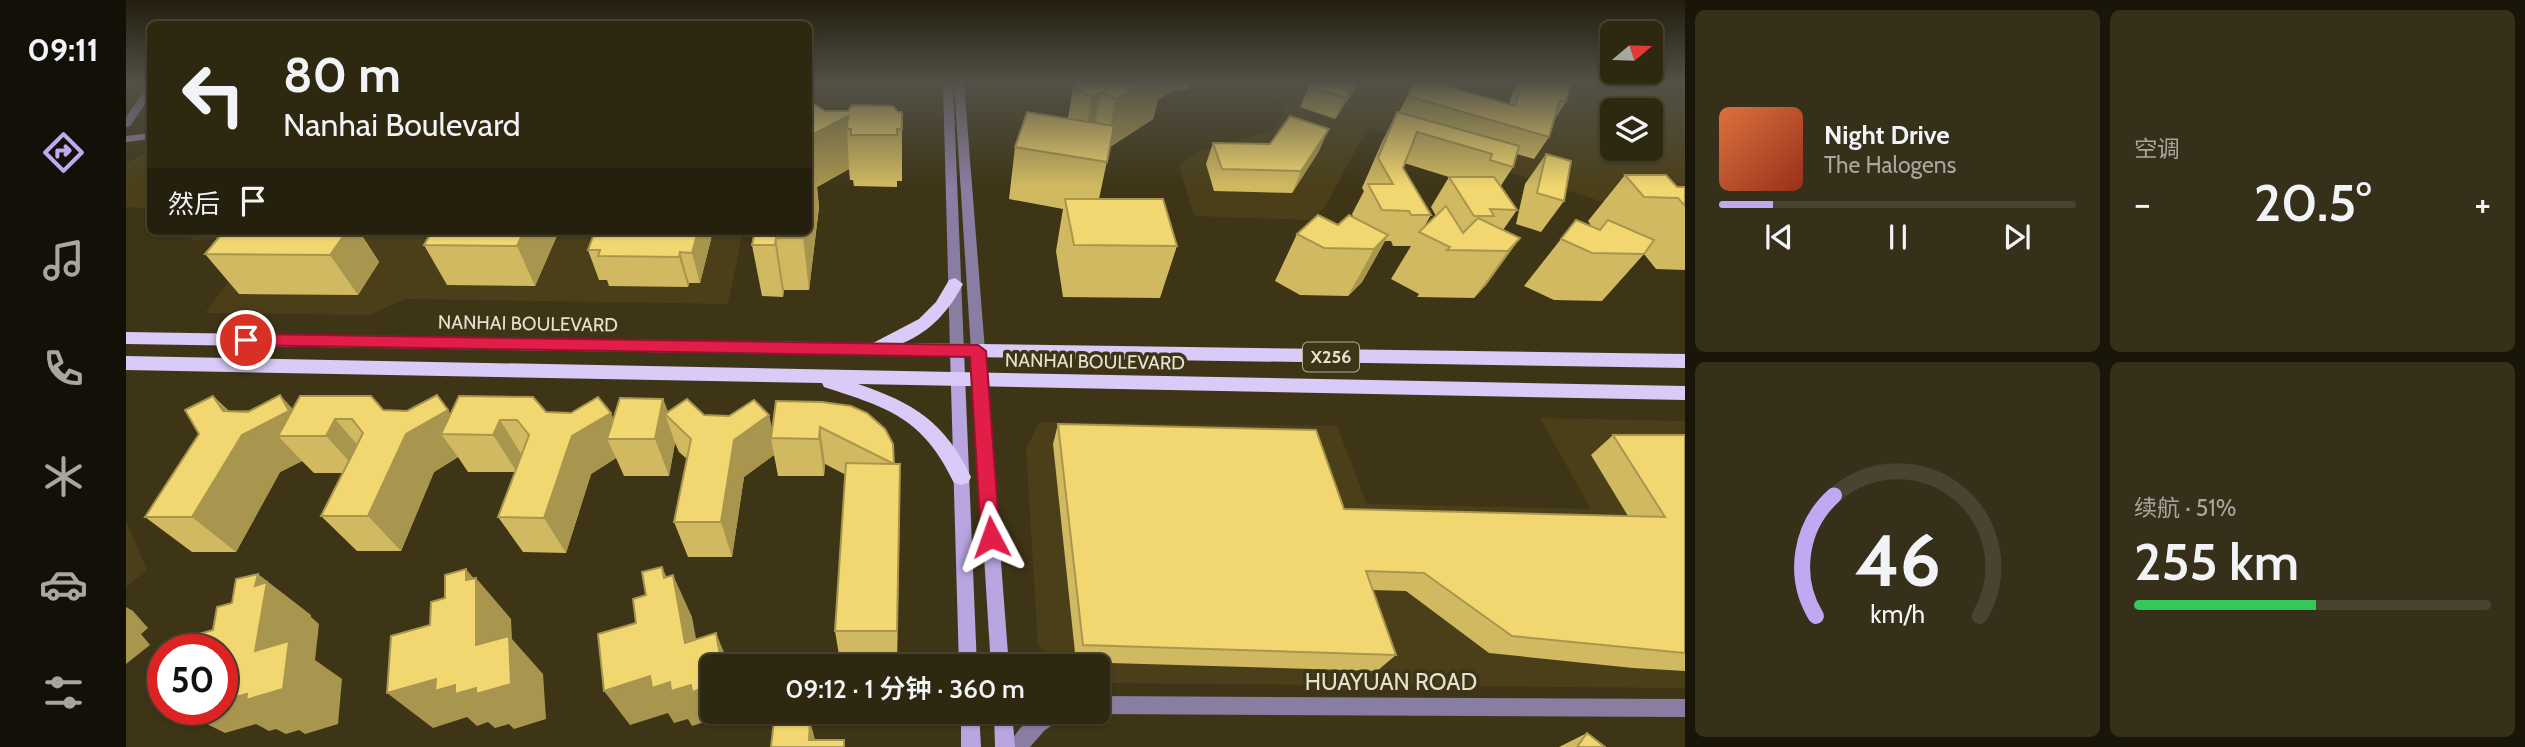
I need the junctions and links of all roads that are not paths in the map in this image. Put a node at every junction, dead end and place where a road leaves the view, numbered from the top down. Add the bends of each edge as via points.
1 (949, 118) edge
2 (961, 118) edge
3 (147, 136) edge
4 (126, 139) edge
5 (955, 284) junction
6 (126, 338) edge
7 (863, 349) junction
8 (957, 351) junction
9 (978, 351) junction
10 (1685, 361) edge
11 (126, 363) edge
12 (806, 376) junction
13 (958, 379) junction
14 (980, 379) junction
15 (1685, 393) edge
16 (961, 477) junction
17 (998, 641) junction
18 (968, 654) edge
19 (999, 654) edge
20 (1004, 654) edge
21 (1110, 705) edge
22 (1685, 708) edge
23 (970, 724) edge
24 (1004, 724) edge
25 (1037, 724) edge
26 (971, 747) edge
27 (1005, 747) edge
28 (1017, 747) edge

1 - 5 street
2 - 9 street
3 - 4 street
5 - 7 main road via 938,313 918,329
5 - 8 street
6 - 7 main road, NANHAI BOULEVARD / X256
7 - 8 main road, NANHAI BOULEVARD / X256
8 - 9 main road, NANHAI BOULEVARD / X256
8 - 13 main road
9 - 10 main road, NANHAI BOULEVARD / X256
9 - 14 main road
11 - 12 main road, NANHAI BOULEVARD / X256
12 - 13 main road, NANHAI BOULEVARD / X256
12 - 16 main road via 908,411 941,439
13 - 14 main road, NANHAI BOULEVARD / X256
13 - 16 main road
14 - 15 main road, NANHAI BOULEVARD / X256
14 - 17 main road
16 - 18 main road
17 - 19 main road
17 - 20 street
21 - 22 street, HUAYUAN ROAD
23 - 26 main road
24 - 27 main road
25 - 28 street

